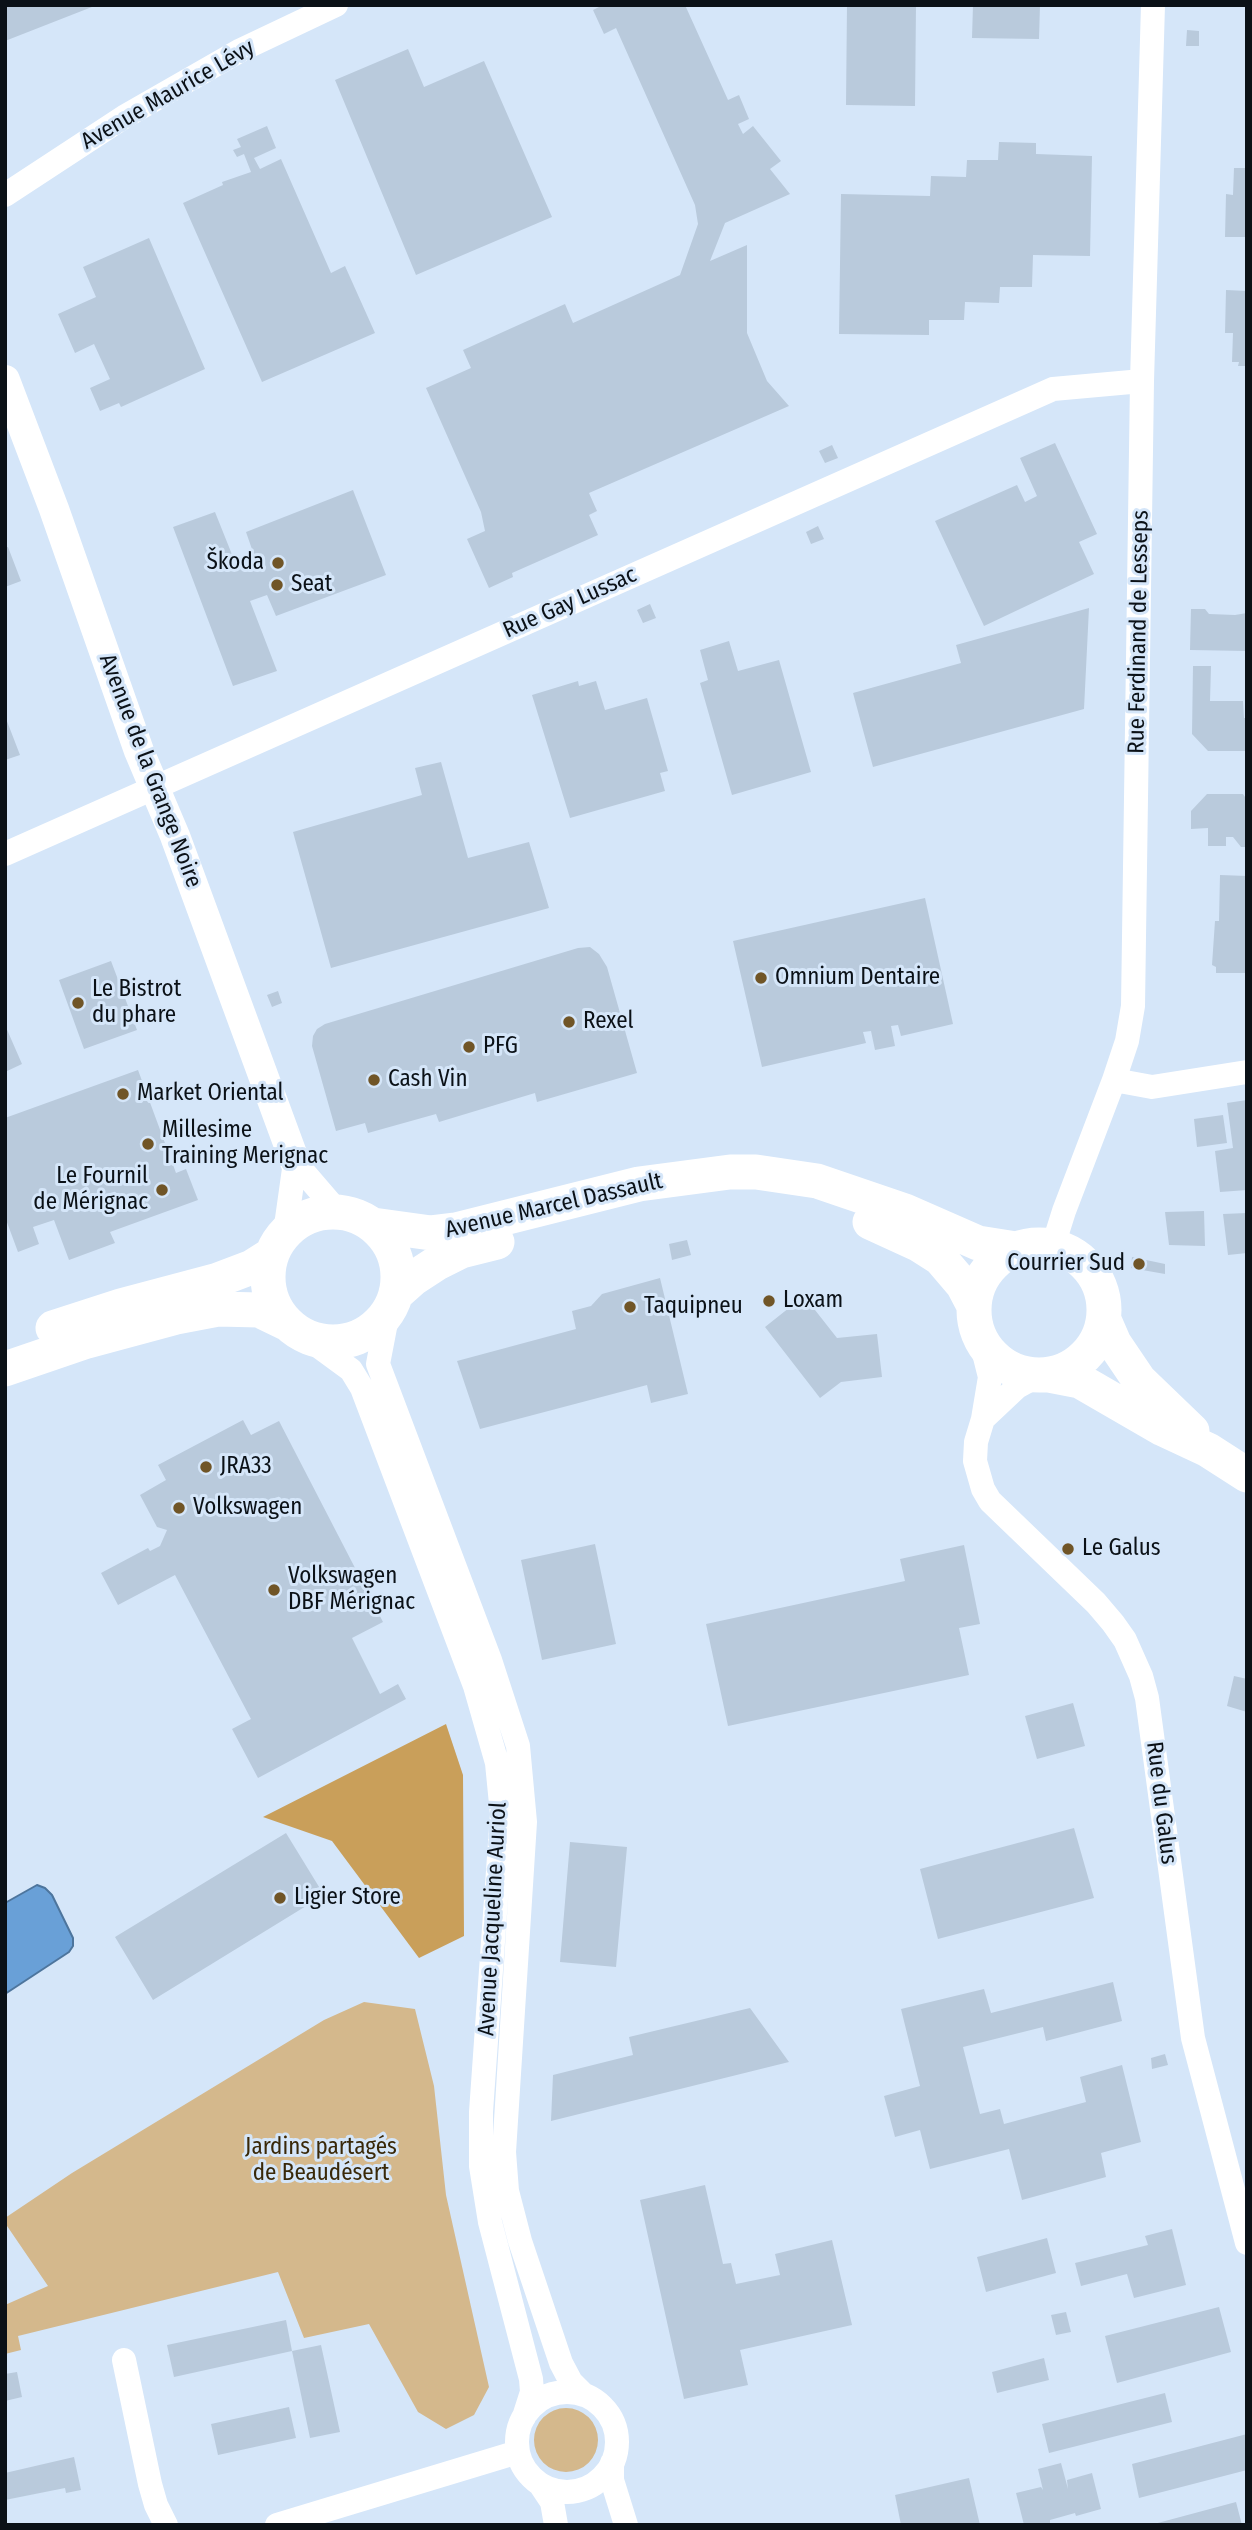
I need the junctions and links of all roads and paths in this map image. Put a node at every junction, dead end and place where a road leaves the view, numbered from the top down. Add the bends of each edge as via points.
1 (336, 5) edge
2 (1153, 5) edge
3 (5, 195) edge
4 (5, 380) edge
5 (1142, 381) junction
6 (156, 788) junction
7 (5, 854) edge
8 (1247, 1072) edge
9 (1114, 1080) junction
10 (295, 1162) junction
11 (338, 1212) junction
12 (373, 1225) junction
13 (278, 1244) junction
14 (1053, 1246) junction
15 (1016, 1249) junction
16 (392, 1303) junction
17 (974, 1306) junction
18 (1104, 1320) junction
19 (297, 1331) junction
20 (981, 1342) junction
21 (5, 1344) edge
22 (5, 1369) edge
23 (1043, 1376) junction
24 (983, 1419) junction
25 (1208, 1450) junction
26 (1247, 1475) edge
27 (1247, 2243) edge
28 (124, 2360) dead end
29 (584, 2395) junction
30 (524, 2417) junction
31 (518, 2452) junction
32 (612, 2463) junction
33 (540, 2484) junction
34 (282, 2524) edge
35 (166, 2525) edge
36 (556, 2525) edge
37 (626, 2525) edge

1 - 3 street, Avenue Maurice Lévy via 241,50 124,117
2 - 5 street, Rue Ferdinand de Lesseps
4 - 6 street, Avenue de la Grange Noire
5 - 6 street, Rue Gay Lussac via 1053,389
5 - 9 street, Rue Ferdinand de Lesseps via 1133,1006
6 - 7 street, Rue Gay Lussac
6 - 10 street, Avenue de la Grange Noire
8 - 9 street via 1152,1087
9 - 14 street, Rue Ferdinand de Lesseps
10 - 11 street, Avenue de la Grange Noire
10 - 13 street, Avenue de la Grange Noire
11 - 12 main road
11 - 13 main road via 300,1220
12 - 15 main road, Avenue Marcel Dassault via 431,1233 456,1230 639,1184 756,1172 817,1181 905,1211 978,1243
12 - 16 main road via 395,1256 398,1275
13 - 19 main road via 267,1273 269,1292 276,1309
13 - 21 main road via 252,1267 215,1281
14 - 15 main road
14 - 18 main road via 1079,1259 1098,1282
15 - 17 main road via 987,1271
16 - 17 main road, Avenue Marcel Dassault via 414,1278 461,1251 647,1205 738,1195 782,1198 825,1208 918,1244 940,1258
16 - 19 main road via 372,1329 352,1339 329,1342
16 - 29 street, Avenue Jacqueline Auriol via 378,1364 490,1660 517,1746 525,1822 504,2140 507,2191 561,2363
17 - 20 main road
18 - 23 main road via 1098,1340 1086,1356 1069,1368
18 - 25 main road via 1139,1380
19 - 22 main road via 259,1310 218,1309 87,1341
19 - 30 street, Avenue Jacqueline Auriol via 351,1370 362,1388 475,1686 497,1763 502,1815 481,2166 490,2222 531,2379
20 - 23 main road via 1004,1366
20 - 24 street, Rue du Galus via 990,1377
23 - 24 street via 1017,1387
23 - 25 main road via 1080,1381
24 - 27 street, Rue du Galus via 975,1461 986,1495 1096,1602 1125,1640 1141,1676 1193,2038
25 - 26 main road
28 - 35 street via 150,2484
29 - 30 street via 556,2393
29 - 32 street via 608,2413 615,2427
30 - 31 street
31 - 33 street via 522,2465
31 - 34 street
32 - 33 street via 594,2484 581,2490 553,2490
32 - 37 street via 612,2480
33 - 36 street via 552,2502

